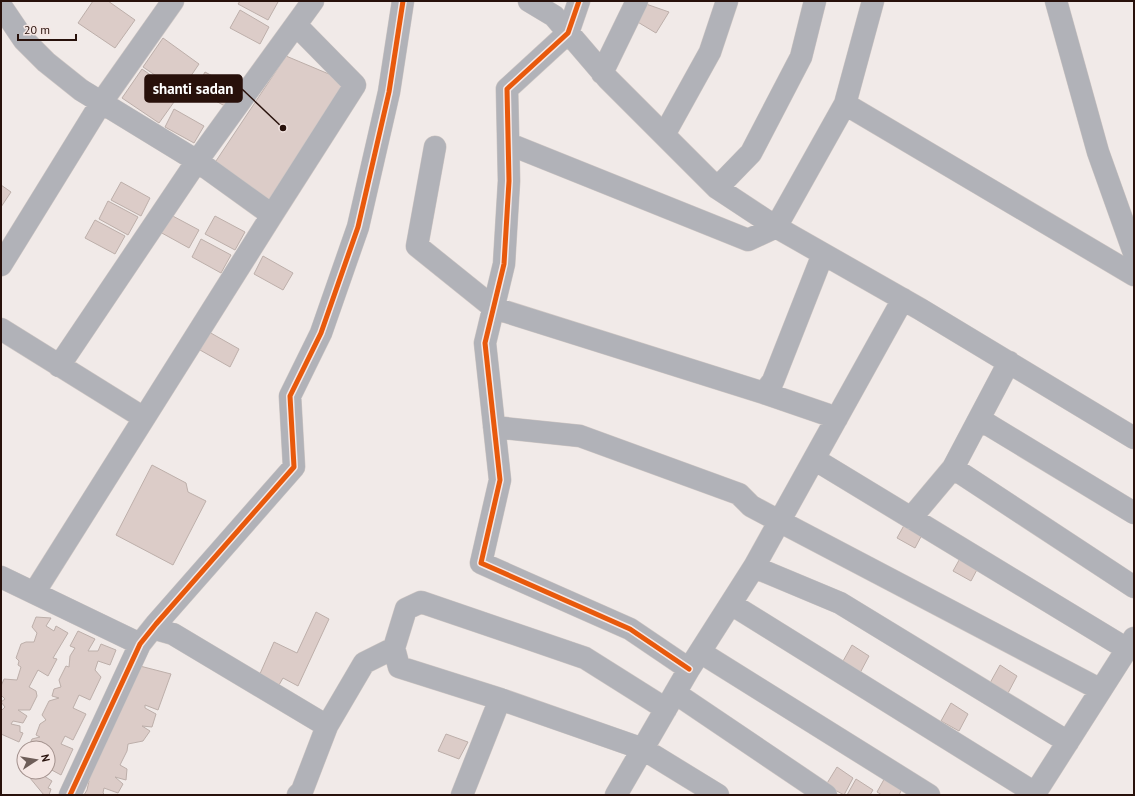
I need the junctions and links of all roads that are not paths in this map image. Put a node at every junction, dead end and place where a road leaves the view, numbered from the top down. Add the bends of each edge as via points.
1 (173, 1) edge
2 (313, 1) edge
3 (403, 1) edge
4 (579, 1) edge
5 (636, 1) edge
6 (727, 1) edge
7 (815, 1) edge
8 (873, 1) edge
9 (1056, 1) edge
10 (531, 2) edge
11 (1, 6) edge
12 (296, 25) junction
13 (568, 33) junction
14 (602, 73) junction
15 (101, 103) junction
16 (845, 104) junction
17 (664, 135) junction
18 (509, 144) junction
19 (435, 147) dead end
20 (197, 160) junction
21 (717, 188) junction
22 (272, 215) junction
23 (776, 227) junction
24 (1134, 253) edge
25 (823, 254) junction
26 (1, 265) edge
27 (1134, 275) edge
28 (902, 299) junction
29 (494, 308) junction
30 (1, 329) edge
31 (1009, 362) junction
32 (59, 366) junction
33 (764, 393) junction
34 (144, 418) junction
35 (837, 418) junction
36 (979, 419) junction
37 (494, 427) junction
38 (1134, 438) edge
39 (814, 459) junction
40 (953, 468) junction
41 (1134, 513) edge
42 (911, 518) junction
43 (779, 521) junction
44 (754, 567) junction
45 (1, 577) edge
46 (1134, 587) edge
47 (34, 593) junction
48 (730, 604) junction
49 (156, 624) junction
50 (1131, 643) edge
51 (140, 644) junction
52 (394, 648) junction
53 (695, 661) junction
54 (1101, 690) junction
55 (500, 699) junction
56 (671, 701) junction
57 (327, 726) junction
58 (1068, 742) junction
59 (643, 749) junction
60 (689, 788) edge
61 (302, 794) edge
62 (1035, 794) edge
63 (70, 795) edge
64 (462, 795) edge
65 (616, 795) edge
66 (718, 795) edge
67 (826, 795) edge
68 (929, 795) edge

1 - 15 street
2 - 12 street
3 - 49 street via 389,92 358,227 321,333 290,396 294,468
4 - 13 street
5 - 14 street
6 - 17 street via 710,52
7 - 21 street via 801,57 751,153
8 - 16 street
9 - 24 street via 1098,152
10 - 13 street via 554,16
11 - 15 street via 24,40 46,62
12 - 20 street
12 - 22 street via 355,85
13 - 14 street
13 - 18 street via 508,89
14 - 17 street
15 - 20 street
15 - 26 street
16 - 23 street
16 - 27 street
17 - 21 street
18 - 23 street via 748,240
18 - 29 street via 504,264
19 - 29 street via 417,246
20 - 22 street
20 - 32 street
21 - 23 street
22 - 34 street
23 - 25 street
25 - 28 street
25 - 33 street via 773,381
28 - 31 street
28 - 35 street
29 - 33 street
29 - 37 street via 485,343
30 - 32 street
31 - 36 street
31 - 38 street
32 - 34 street
33 - 35 street
34 - 47 street
35 - 39 street
36 - 40 street
36 - 41 street
37 - 43 street via 580,436 739,494 751,506
37 - 53 street via 500,480 481,563 630,629
39 - 42 street
39 - 43 street
40 - 42 street
40 - 46 street
42 - 50 street
43 - 44 street
43 - 54 street
44 - 48 street
44 - 58 street via 840,603
45 - 47 street
47 - 51 street
48 - 53 street
48 - 62 street
49 - 51 street
49 - 57 street via 159,630 173,634
50 - 54 street
51 - 63 street
52 - 55 street via 399,667
52 - 56 street via 406,609 421,602 585,658
52 - 57 street via 364,663
53 - 56 street
53 - 68 street
54 - 58 street
55 - 59 street
55 - 64 street
56 - 59 street
56 - 67 street
57 - 61 street
58 - 62 street
59 - 60 street
59 - 65 street
60 - 66 street

